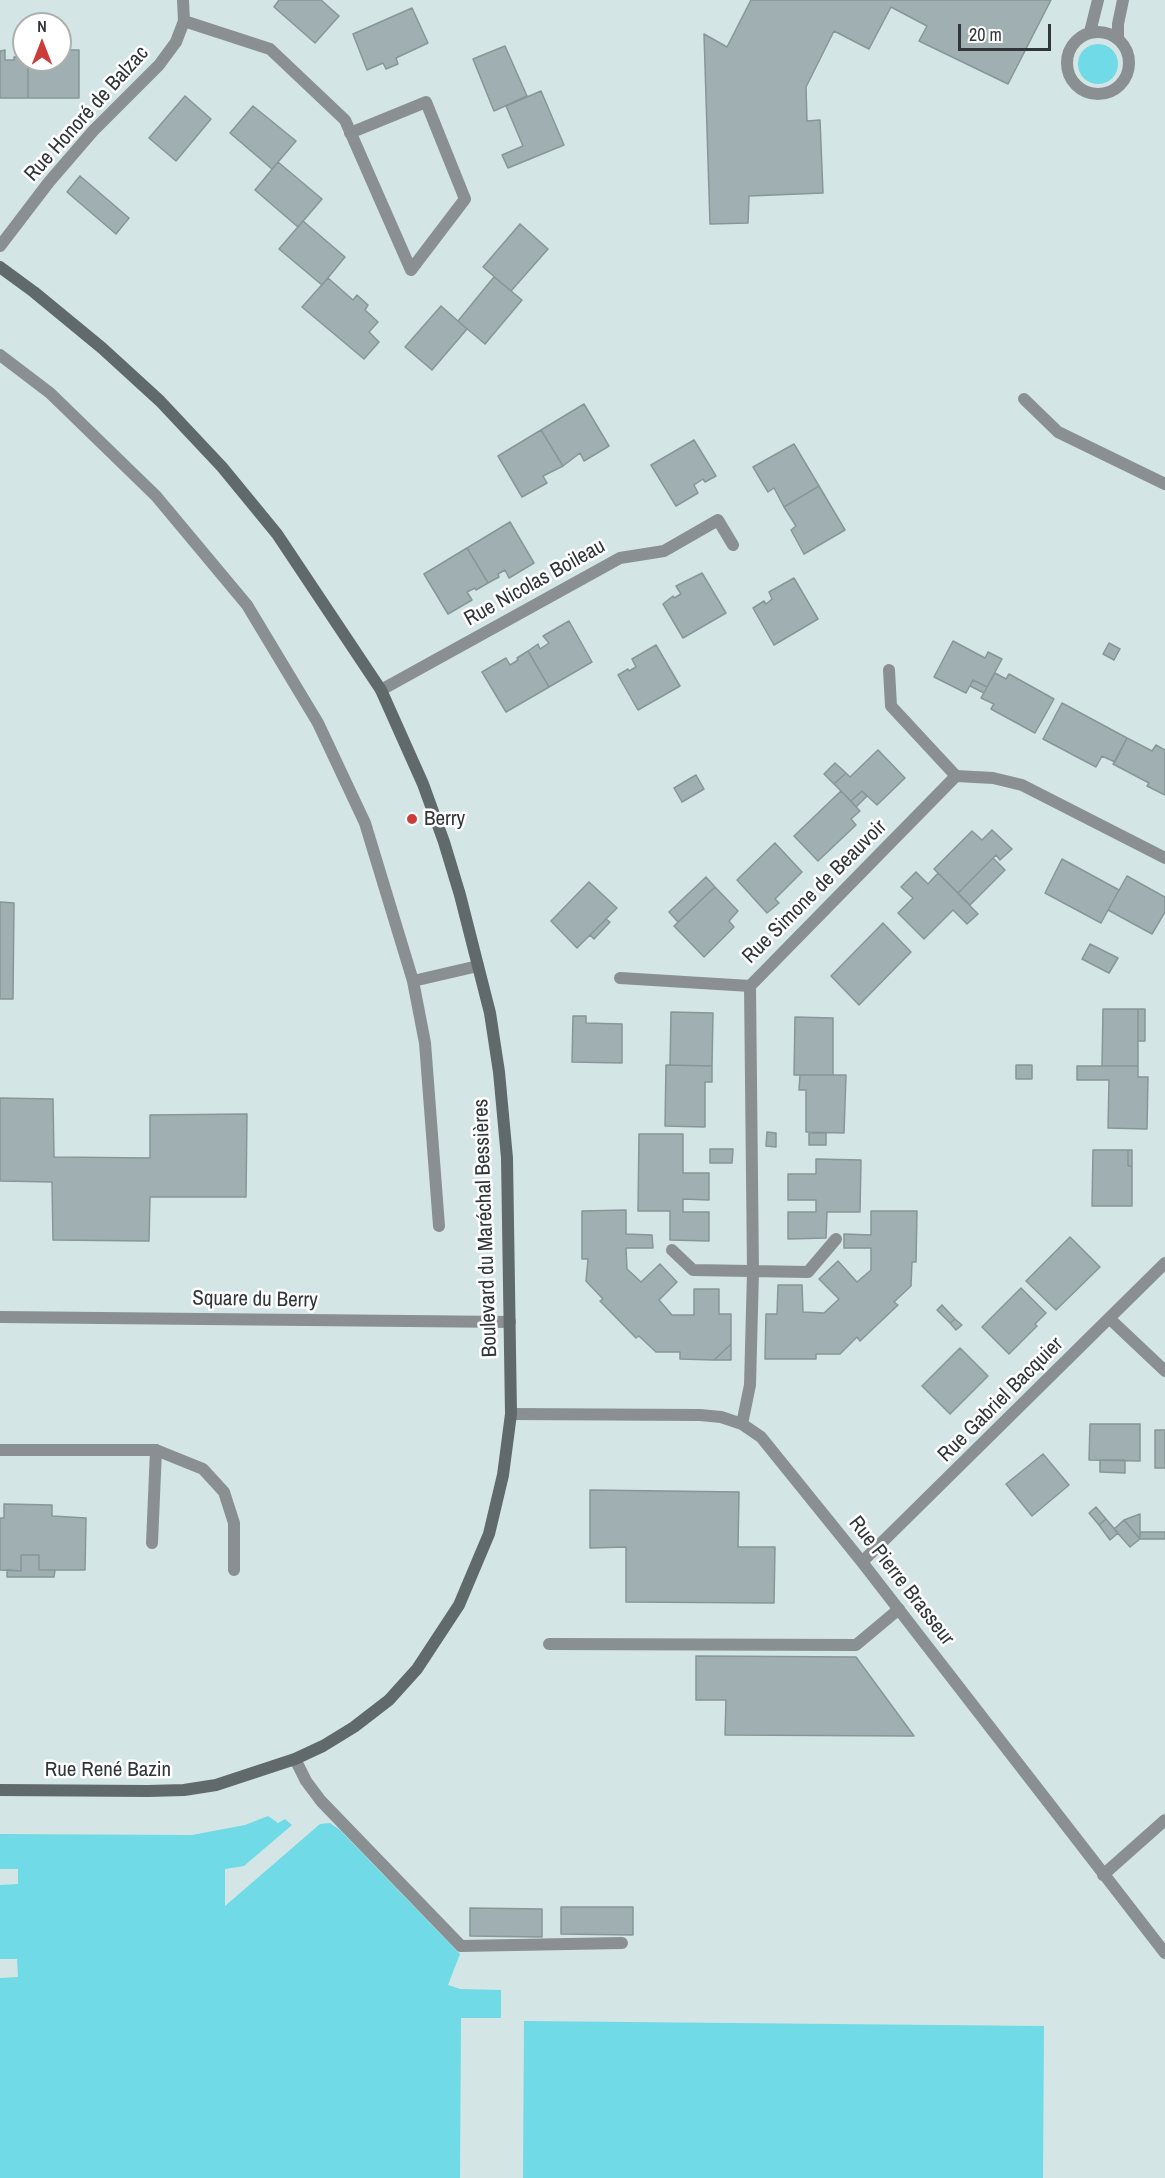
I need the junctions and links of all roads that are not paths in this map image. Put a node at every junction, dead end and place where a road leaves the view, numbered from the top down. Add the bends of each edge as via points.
1 (183, 0) edge
2 (1098, 0) edge
3 (1123, 0) edge
4 (184, 21) junction
5 (1090, 32) junction
6 (1118, 39) junction
7 (350, 133) junction
8 (0, 246) edge
9 (0, 267) edge
10 (0, 355) edge
11 (1024, 399) dead end
12 (1165, 484) edge
13 (733, 545) dead end
14 (889, 670) dead end
15 (381, 690) junction
16 (956, 776) junction
17 (1165, 858) edge
18 (478, 966) junction
19 (620, 978) dead end
20 (413, 981) junction
21 (750, 986) junction
22 (439, 1226) dead end
23 (837, 1239) dead end
24 (672, 1250) dead end
25 (1165, 1263) edge
26 (753, 1272) junction
27 (0, 1317) edge
28 (1110, 1319) junction
29 (510, 1322) junction
30 (1165, 1371) edge
31 (511, 1414) junction
32 (742, 1424) junction
33 (0, 1450) edge
34 (156, 1450) junction
35 (152, 1543) dead end
36 (862, 1562) junction
37 (234, 1570) dead end
38 (899, 1610) junction
39 (549, 1644) dead end
40 (295, 1759) junction
41 (216, 1785) joint
42 (0, 1790) edge
43 (1165, 1820) edge
44 (1103, 1875) junction
45 (622, 1943) dead end
46 (1165, 1953) edge

1 - 4 street, Rue Honoré de Balzac
2 - 5 street
3 - 6 street
4 - 7 street via 270,49 345,120
4 - 8 street, Rue Honoré de Balzac via 176,42 159,65 93,131
5 - 6 street via 1101,31
5 - 6 street via 1073,43 1066,63 1073,82 1090,93 1110,91 1125,78 1129,58
7 - 7 street via 426,102 465,200 411,270
9 - 15 street, Boulevard du Maréchal Bessières via 102,348 160,401 222,467 277,534
10 - 20 street via 50,393 156,496 247,605 318,723 365,824
11 - 12 street via 1058,432
13 - 15 street, Rue Nicolas Boileau via 718,520 664,551 620,558
14 - 16 street via 891,706
15 - 18 street, Boulevard du Maréchal Bessières via 444,842
16 - 17 street via 993,778 1022,785
16 - 21 street, Rue Simone de Beauvoir
18 - 20 street
18 - 29 street, Boulevard du Maréchal Bessières via 499,1072 507,1158
19 - 21 street
20 - 22 street via 425,1043
21 - 26 street, Rue Simone de Beauvoir
23 - 26 street via 808,1272
24 - 26 street via 693,1269
25 - 28 street, Rue Gabriel Bacquier
26 - 32 street, Rue Simone de Beauvoir via 750,1385
27 - 29 street, Square du Berry
28 - 30 street
28 - 36 street, Rue Gabriel Bacquier
29 - 31 street, Boulevard du Maréchal Bessières
31 - 32 street, Rue Pierre Brasseur via 699,1415
31 - 40 street, Boulevard du Maréchal Bessières via 503,1475 489,1534 459,1605 440,1636 389,1700 354,1727
32 - 36 street, Rue Pierre Brasseur via 761,1437
33 - 34 street
34 - 35 street
34 - 37 street via 203,1469 224,1492 234,1522
36 - 38 street, Rue Pierre Brasseur
38 - 39 street via 856,1645
38 - 44 street, Rue Pierre Brasseur
40 - 41 street, Boulevard du Maréchal Bessières
40 - 45 street via 321,1801 461,1946
41 - 42 street, Rue René Bazin via 148,1791
43 - 44 street
44 - 46 street, Rue Pierre Brasseur

